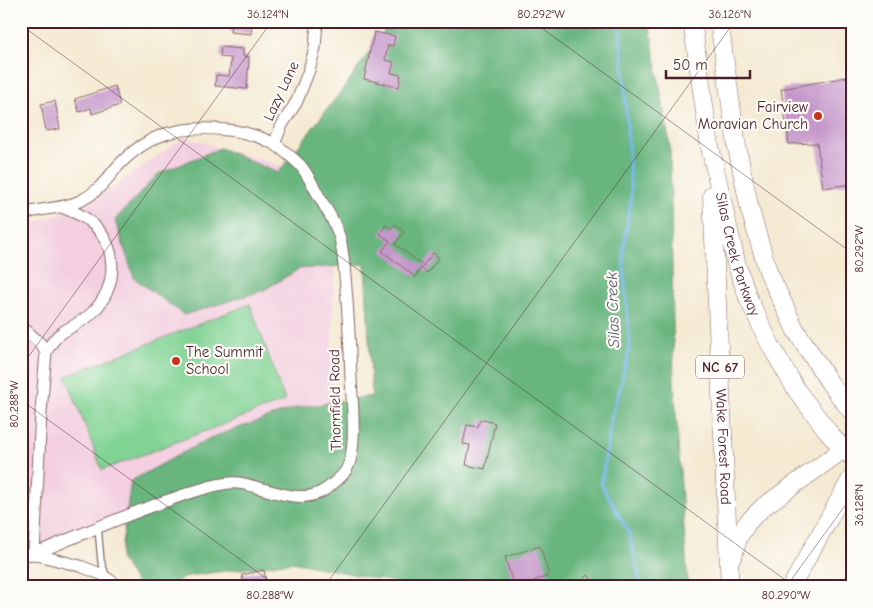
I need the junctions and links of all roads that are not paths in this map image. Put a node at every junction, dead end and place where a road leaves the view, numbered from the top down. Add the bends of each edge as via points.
1 (317, 21) edge
2 (692, 21) edge
3 (719, 21) edge
4 (274, 144) junction
5 (710, 148) junction
6 (62, 207) junction
7 (21, 215) edge
8 (21, 326) edge
9 (46, 352) junction
10 (852, 412) edge
11 (849, 450) edge
12 (852, 477) edge
13 (852, 503) edge
14 (98, 527) junction
15 (824, 527) junction
16 (34, 554) junction
17 (21, 555) edge
18 (729, 567) junction
19 (107, 577) junction
20 (120, 587) edge
21 (730, 587) edge
22 (791, 587) edge

1 - 4 street, Lazy Lane via 309,70
2 - 5 main road, Silas Creek Parkway / NC 67
3 - 10 main road, Silas Creek Parkway via 737,147 750,210 768,271 795,329
4 - 6 street, Thornfield Road via 230,130 199,128 169,133 137,149 90,196
4 - 14 street, Thornfield Road via 301,166 341,243 353,433 348,468 324,490 310,496 294,496 235,482 224,483 136,511
5 - 11 main road, Silas Creek Parkway via 735,258 749,300 797,391 833,438
5 - 18 main road, Wake Forest Road / NC 67
6 - 7 street, Thornfield Road
6 - 9 street via 83,216 100,232 110,249 112,268 101,303 92,313 60,334
8 - 9 street
9 - 16 street
11 - 18 main road, Wake Forest Road via 763,507 738,538
12 - 15 main road
13 - 15 main road
14 - 16 street, Thornfield Road
14 - 19 lane via 101,561
15 - 22 main road
16 - 17 street
16 - 19 street
18 - 21 main road, Wake Forest Road / NC 67
19 - 20 street

